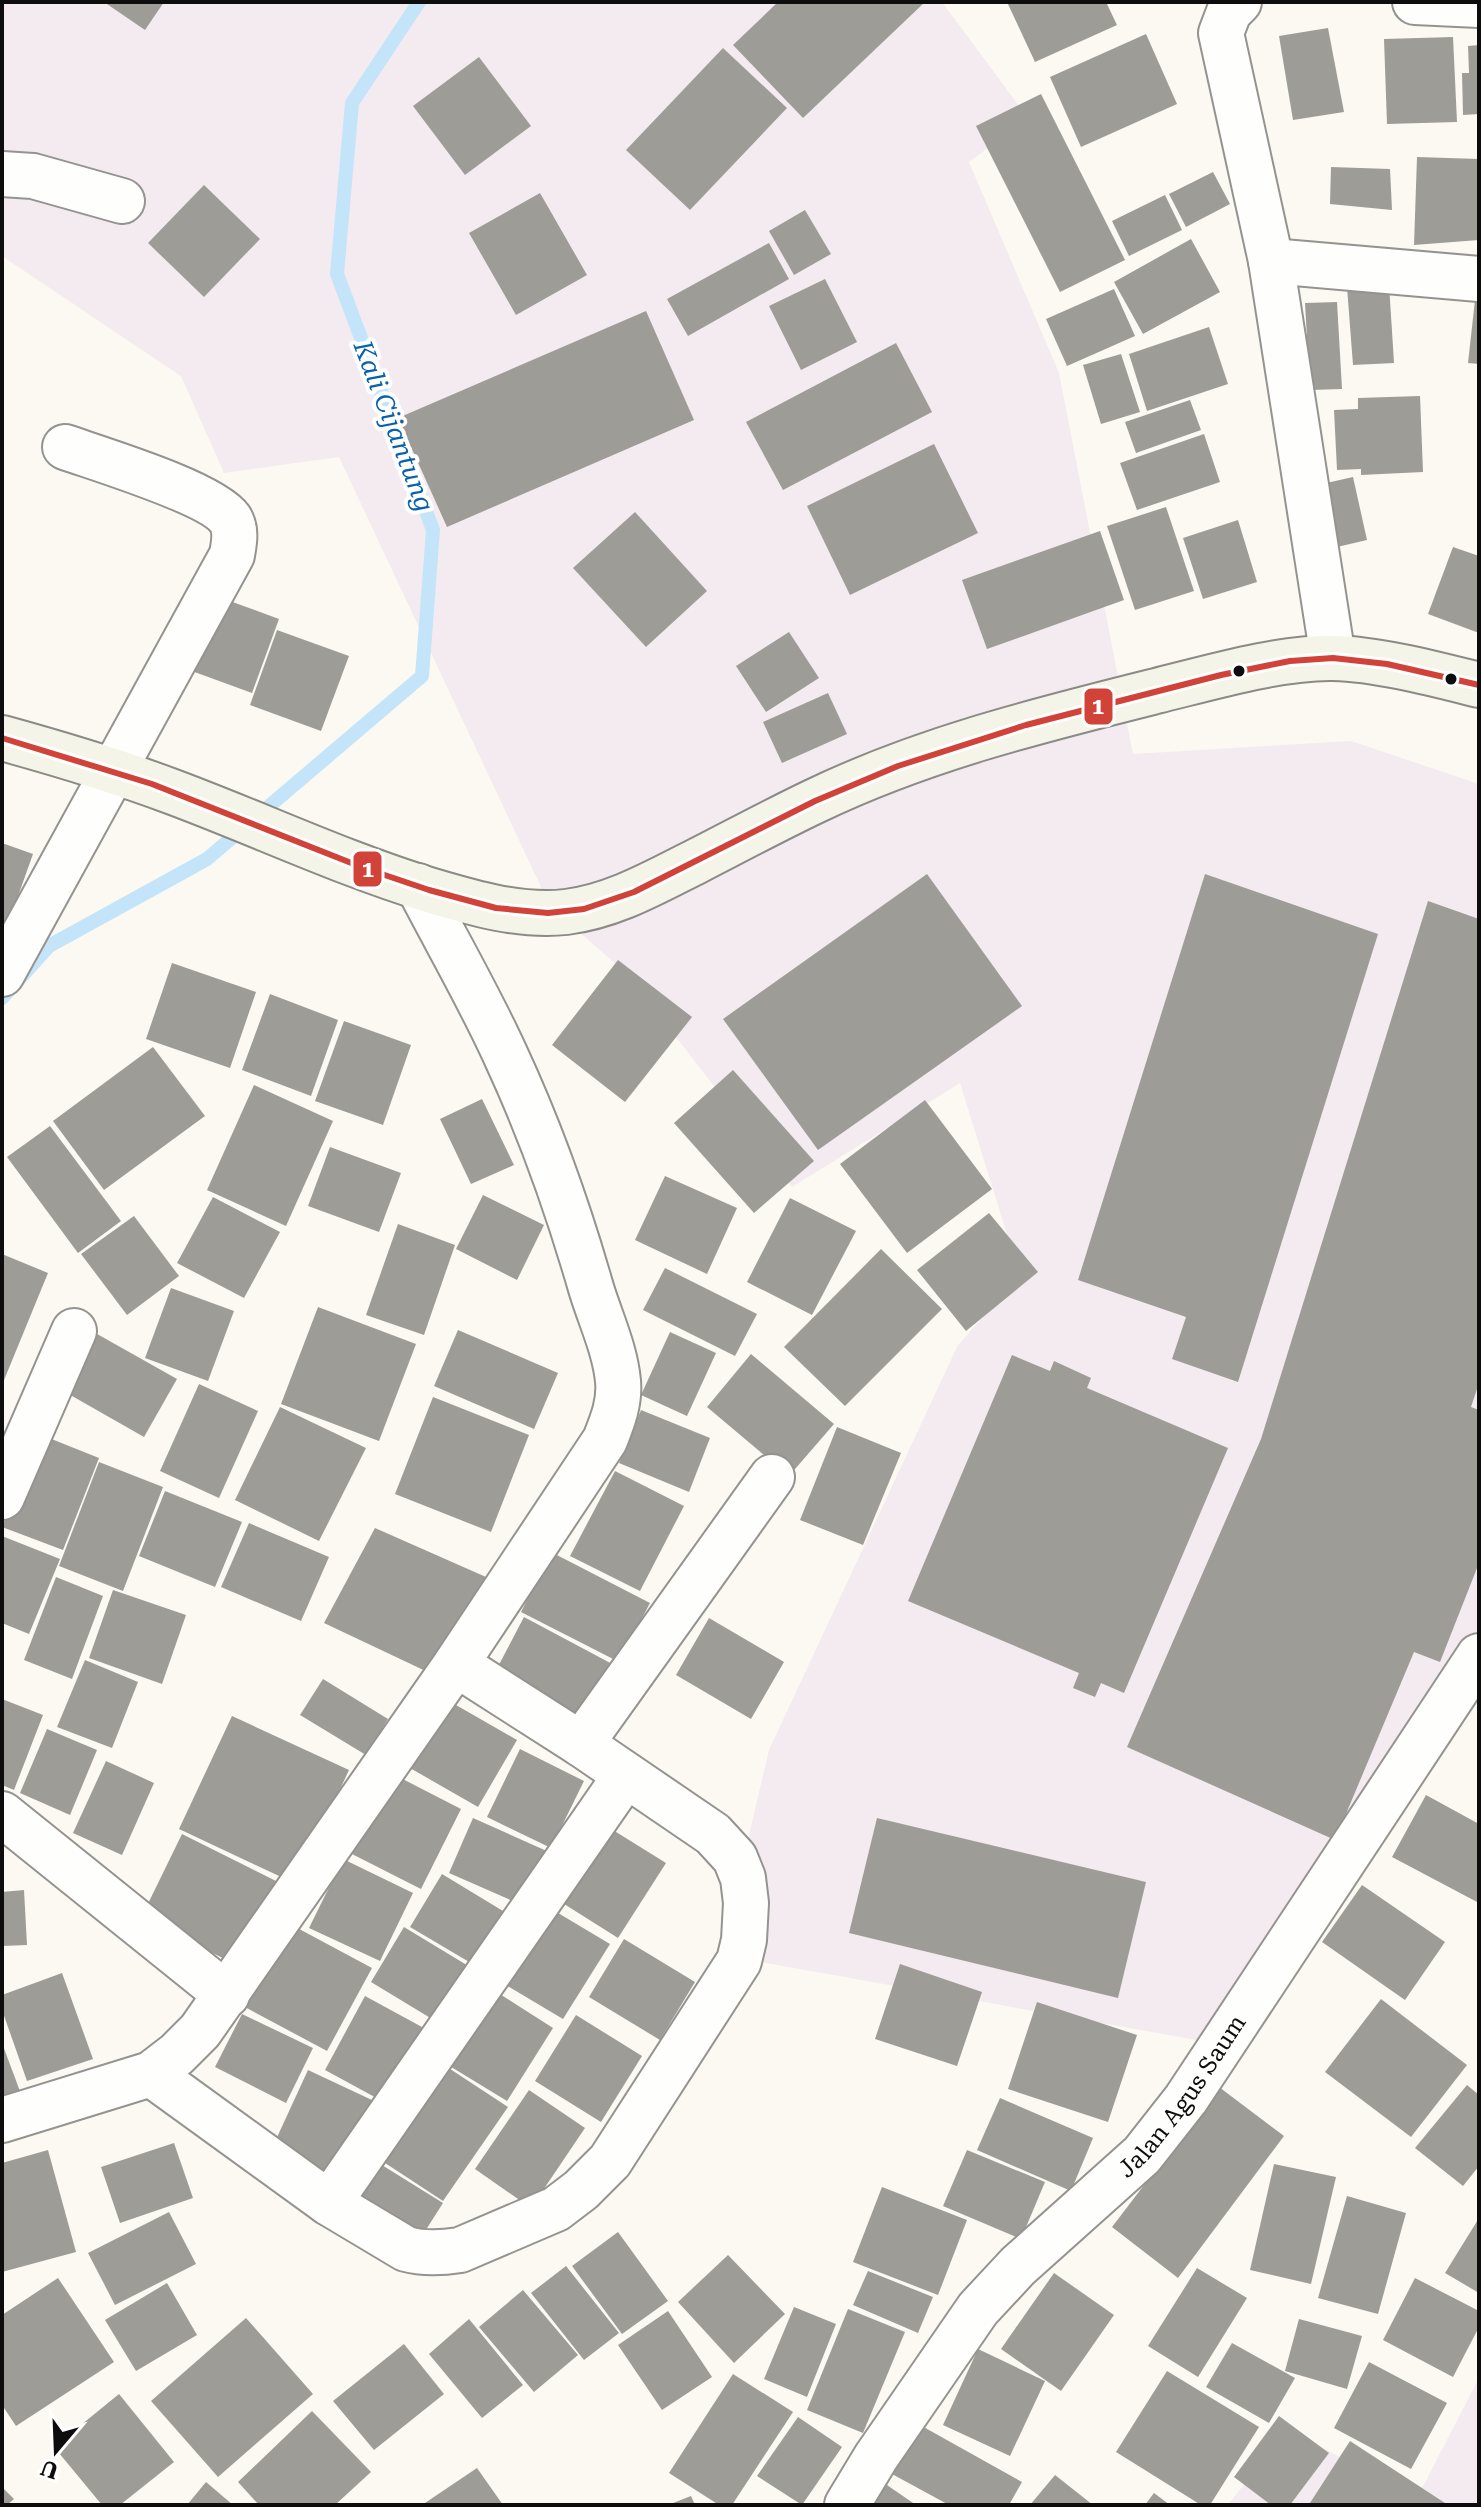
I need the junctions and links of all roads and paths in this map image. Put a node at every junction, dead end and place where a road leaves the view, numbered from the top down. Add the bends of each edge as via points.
1 (1239, 2) edge
2 (1415, 2) edge
3 (1479, 5) edge
4 (2, 174) edge
5 (122, 201) dead end
6 (1271, 261) junction
7 (1479, 279) edge
8 (65, 447) dead end
9 (1333, 658) junction
10 (1479, 685) edge
11 (2, 738) edge
12 (112, 771) junction
13 (418, 886) junction
14 (2, 974) edge
15 (74, 1331) dead end
16 (772, 1477) dead end
17 (2, 1497) edge
18 (1479, 1656) edge
19 (456, 1664) junction
20 (581, 1744) junction
21 (626, 1775) junction
22 (2, 1814) edge
23 (227, 1995) junction
24 (151, 2074) junction
25 (2, 2120) edge
26 (329, 2203) junction
27 (847, 2505) edge

1 - 6 street via 1221,33
2 - 3 street
4 - 5 street via 33,176
6 - 7 street
6 - 9 street
8 - 12 street via 207,500 229,518 236,534 232,555
9 - 10 main road
9 - 13 main road via 1192,682 897,764 649,886 597,905 568,912 513,911
11 - 12 main road
12 - 13 main road
12 - 14 street
13 - 19 street via 505,1053 548,1155 618,1379 605,1440
15 - 17 street
16 - 20 street
18 - 27 street, Jalan Agus Saum via 1186,2099 1142,2155 978,2309
19 - 20 street
19 - 23 street
20 - 21 street
21 - 26 street
21 - 26 street via 713,1834 735,1858 743,1878 745,1921 739,1961 610,2161 556,2209 444,2253 406,2249
22 - 23 street
23 - 24 street via 177,2054
24 - 25 street
24 - 26 street

